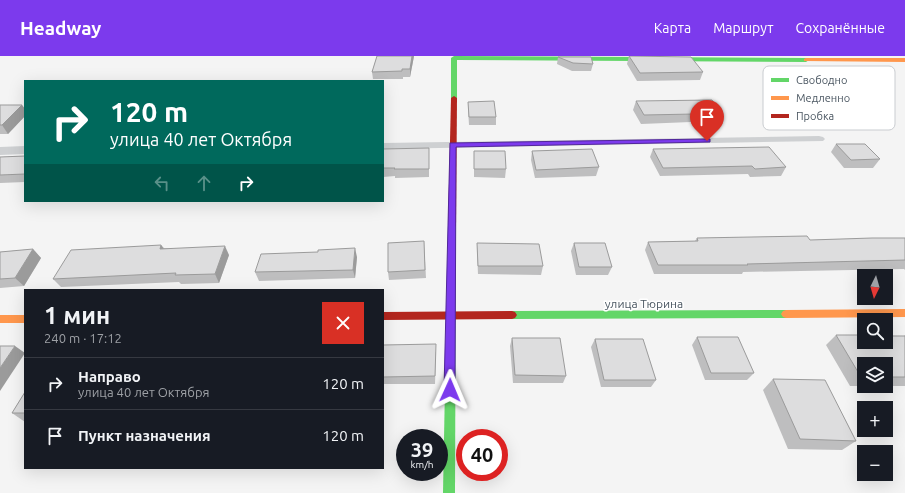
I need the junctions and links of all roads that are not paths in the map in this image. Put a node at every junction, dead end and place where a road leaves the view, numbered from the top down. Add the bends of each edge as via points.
1 (905, 60) edge
2 (819, 139) dead end
3 (452, 145) junction
4 (384, 146) edge
5 (0, 150) edge
6 (24, 150) edge
7 (905, 313) edge
8 (384, 316) edge
9 (451, 316) junction
10 (0, 319) edge
11 (24, 319) edge
12 (449, 493) edge

1 - 3 street via 454,58
2 - 3 street
3 - 4 street
3 - 9 street
5 - 6 street
7 - 9 street, улица Тюрина
8 - 9 street, улица Тюрина
9 - 12 street
10 - 11 street

